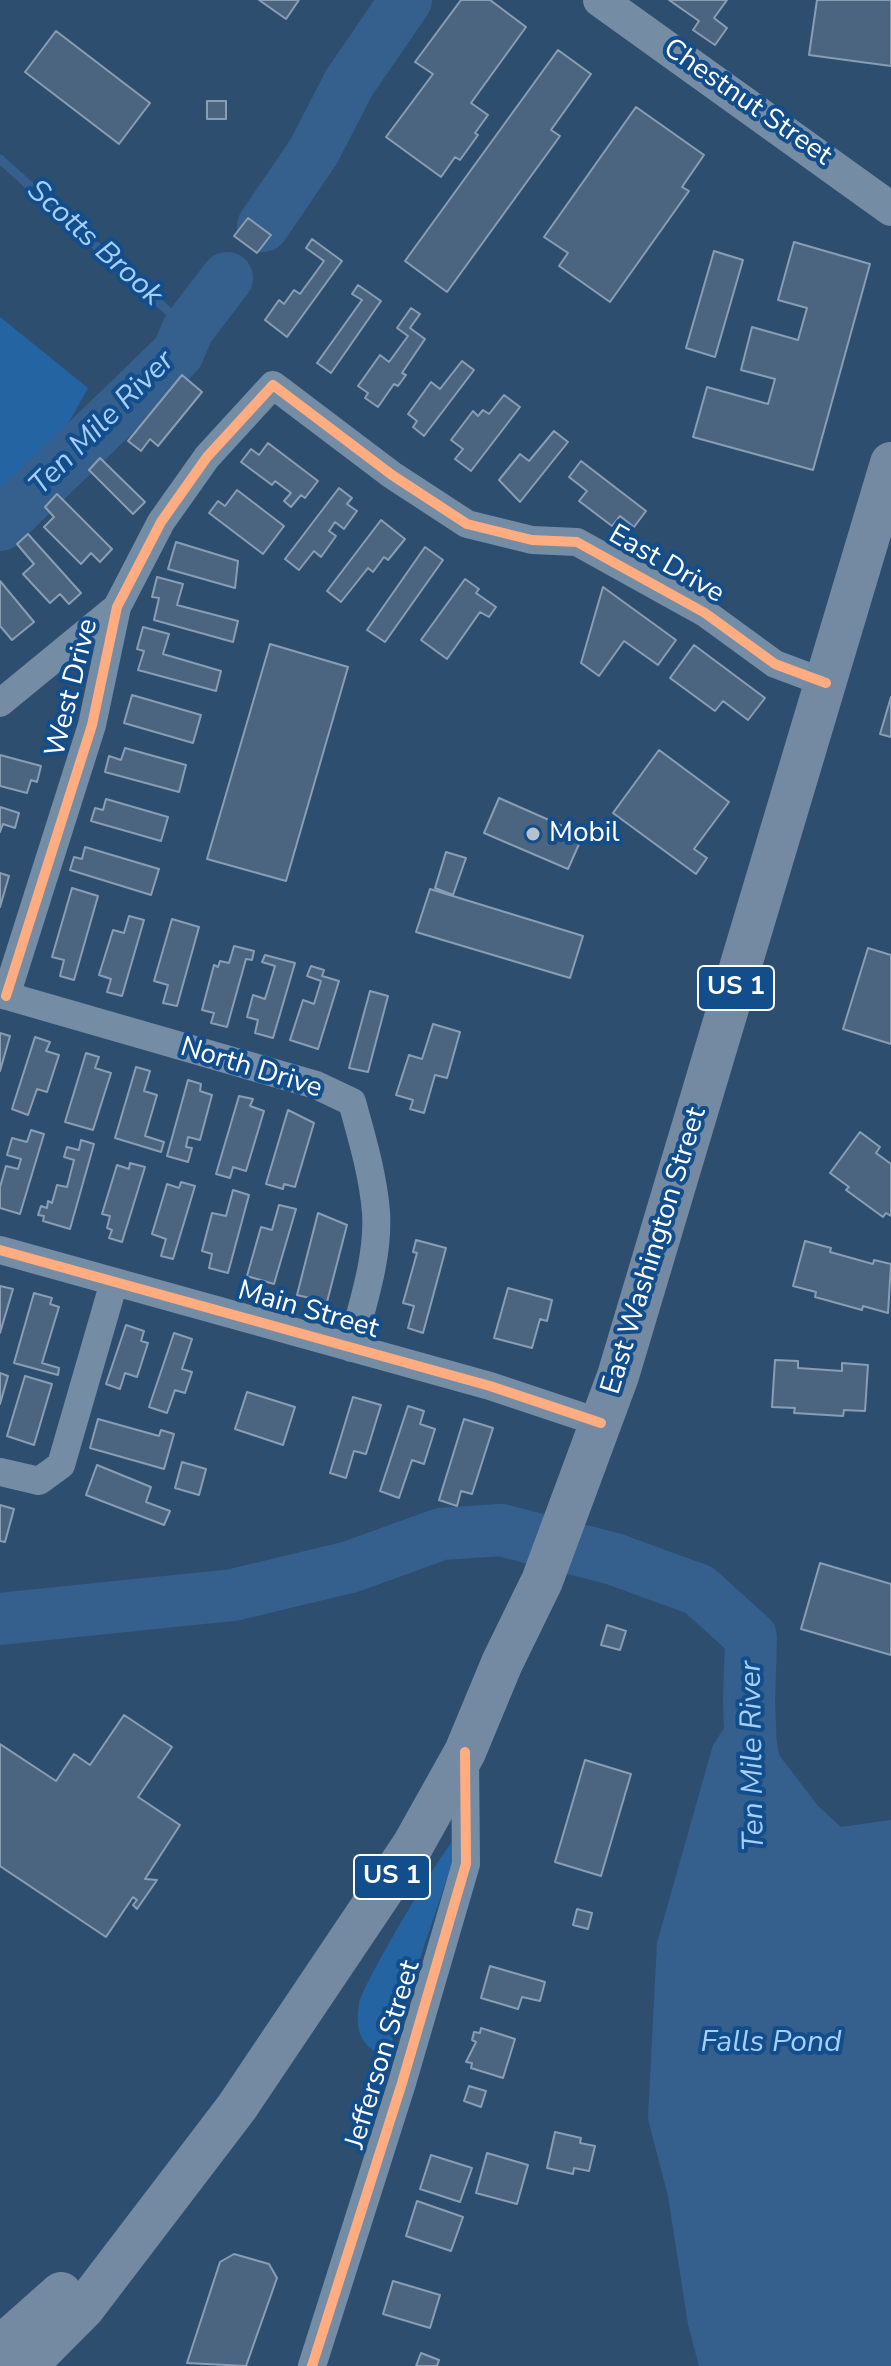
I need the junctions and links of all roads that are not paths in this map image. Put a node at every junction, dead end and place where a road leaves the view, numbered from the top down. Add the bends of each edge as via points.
1 (600, 0) edge
2 (891, 209) edge
3 (273, 385) joint
4 (891, 463) edge
5 (117, 607) junction
6 (826, 683) junction
7 (0, 703) edge
8 (3, 995) edge
9 (0, 1250) edge
10 (114, 1282) junction
11 (351, 1348) junction
12 (601, 1423) junction
13 (0, 1472) edge
14 (465, 1752) junction
15 (204, 2151) junction
16 (0, 2347) edge
17 (26, 2366) edge
18 (312, 2366) edge

1 - 2 street, Chestnut Street
3 - 5 street, West Drive via 207,457 161,522
3 - 6 street, East Drive via 467,524 532,540 577,542 705,613 775,664
4 - 6 main road, East Washington Street / US 1
5 - 7 street
5 - 8 street, West Drive via 92,725
6 - 12 main road, East Washington Street / US 1
8 - 11 street, North Drive via 316,1085 352,1102 376,1215 368,1282
9 - 10 street, Main Street
10 - 11 street, Main Street
10 - 13 street via 61,1465 39,1481
11 - 12 street, Main Street
12 - 14 main road, East Washington Street / US 1 via 542,1581
14 - 15 main road, East Washington Street / US 1 via 413,1845
14 - 18 street, Jefferson Street via 466,1864
15 - 16 main road, East Washington Street / US 1
15 - 17 main road, East Washington Street / US 1 via 83,2309

